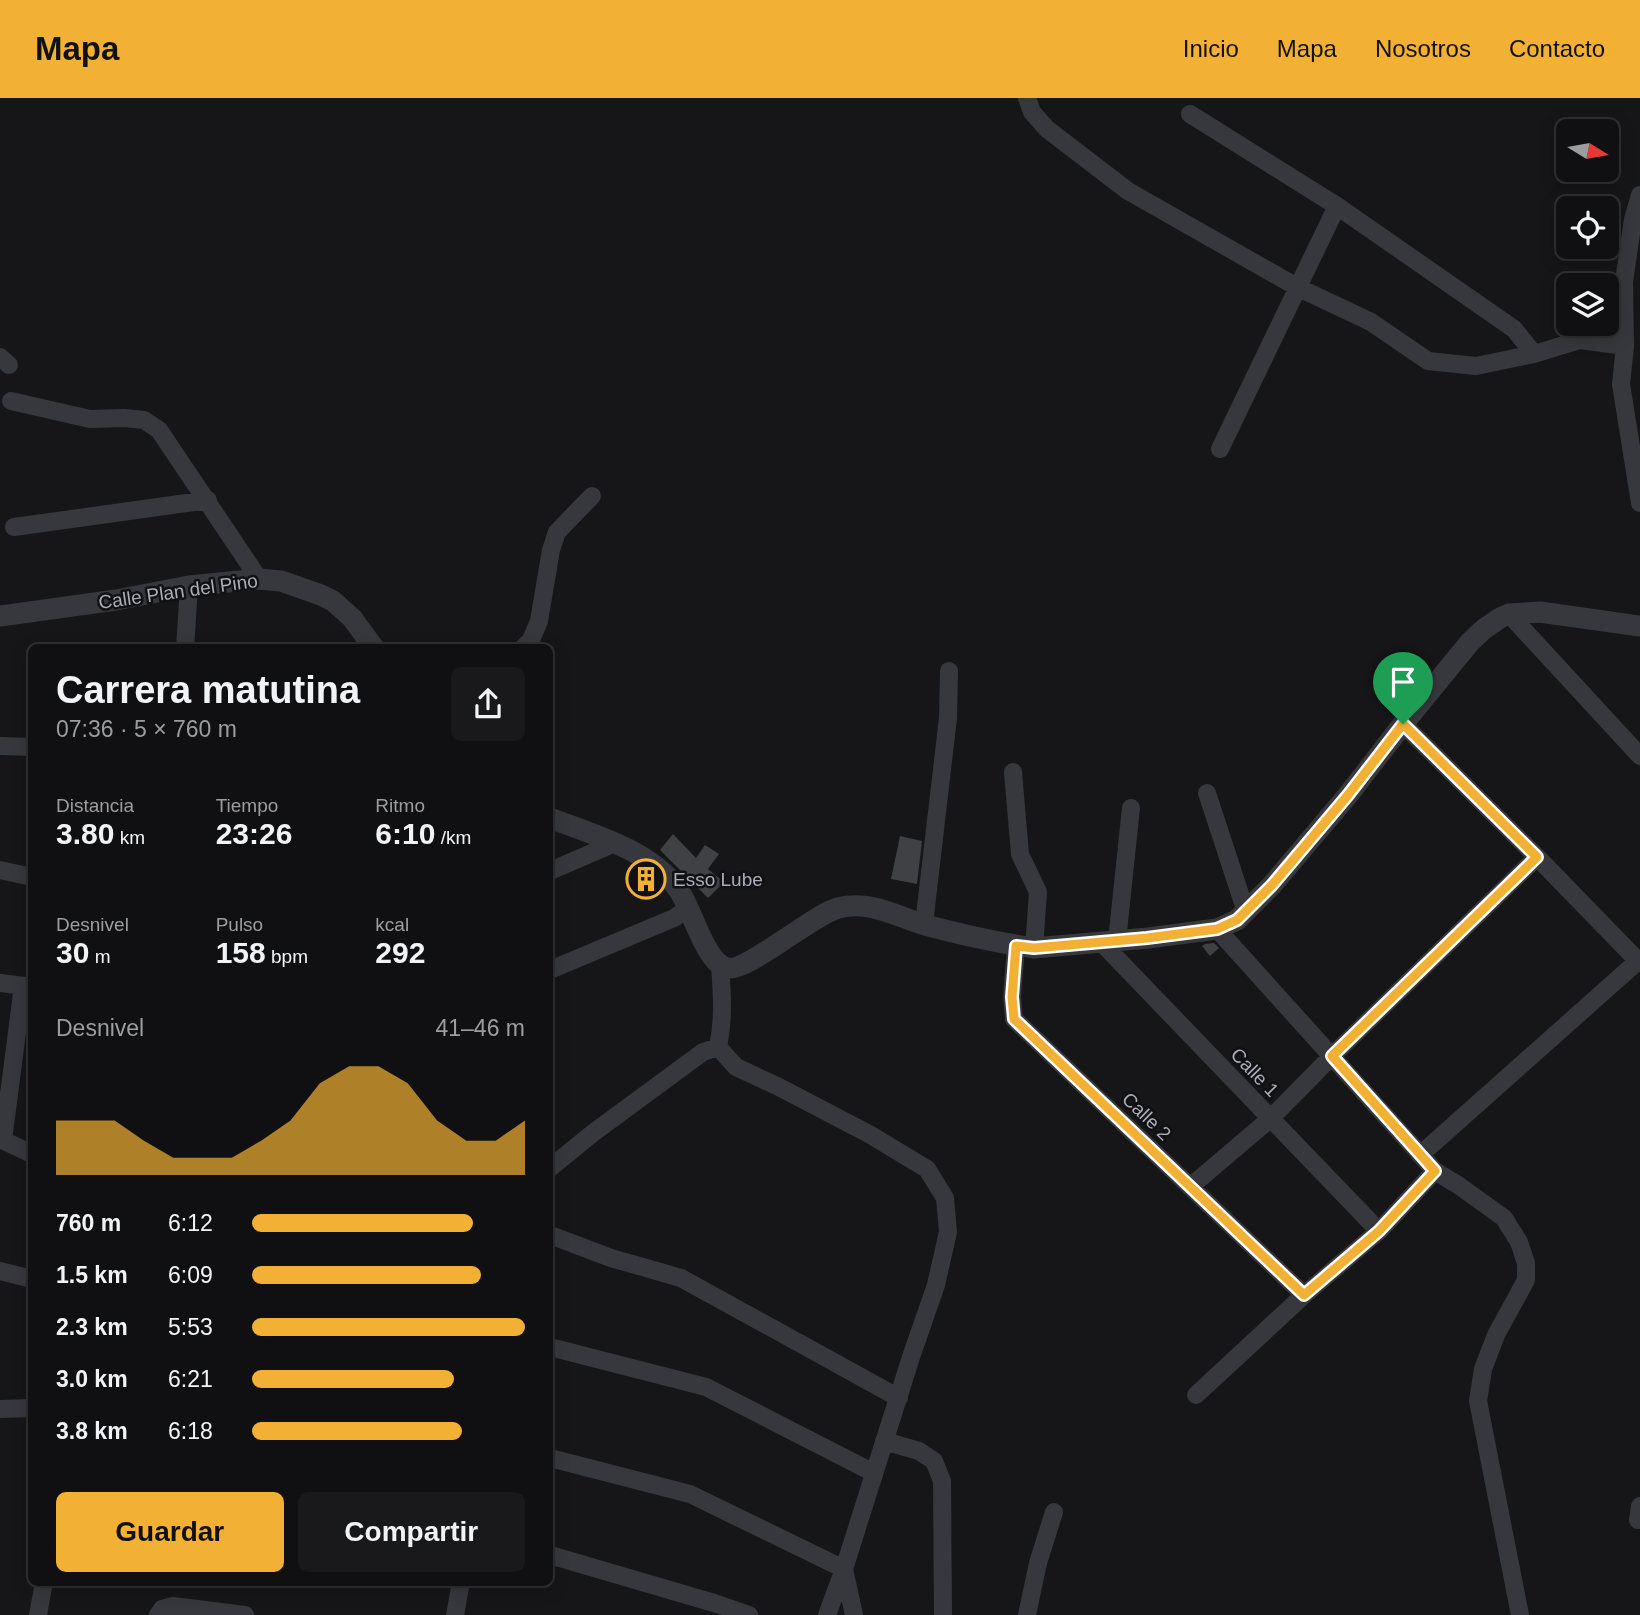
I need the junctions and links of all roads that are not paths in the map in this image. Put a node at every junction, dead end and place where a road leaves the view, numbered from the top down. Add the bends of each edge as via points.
1 (1027, 98) edge
2 (1190, 114) dead end
3 (1640, 195) edge
4 (1336, 206) junction
5 (1297, 287) junction
6 (1625, 346) junction
7 (1534, 354) junction
8 (1621, 384) junction
9 (1640, 388) edge
10 (11, 401) dead end
11 (1220, 449) dead end
12 (592, 496) dead end
13 (208, 500) junction
14 (1640, 503) edge
15 (14, 527) dead end
16 (259, 579) junction
17 (190, 586) junction
18 (1509, 614) junction
19 (0, 617) edge
20 (1640, 626) edge
21 (185, 644) edge
22 (371, 644) edge
23 (527, 644) edge
24 (949, 671) dead end
25 (1403, 724) junction
26 (0, 746) edge
27 (28, 747) edge
28 (1640, 756) edge
29 (1013, 772) dead end
30 (1207, 793) dead end
31 (1131, 808) dead end
32 (553, 819) edge
33 (615, 843) junction
34 (1537, 857) junction
35 (0, 870) edge
36 (553, 870) edge
37 (28, 876) edge
38 (689, 908) junction
39 (1246, 912) junction
40 (924, 925) junction
41 (1217, 929) junction
42 (1109, 942) junction
43 (1025, 947) junction
44 (1639, 962) edge
45 (720, 965) junction
46 (553, 969) edge
47 (0, 983) edge
48 (27, 987) edge
49 (718, 1047) junction
50 (14, 1048) junction
51 (28, 1055) edge
52 (1332, 1056) junction
53 (1271, 1118) junction
54 (1, 1139) edge
55 (28, 1152) edge
56 (1420, 1155) junction
57 (553, 1166) edge
58 (1435, 1171) junction
59 (1190, 1187) junction
60 (1379, 1231) junction
61 (553, 1236) edge
62 (0, 1271) edge
63 (28, 1278) edge
64 (1304, 1295) junction
65 (553, 1348) edge
66 (1196, 1395) dead end
67 (899, 1398) junction
68 (28, 1408) edge
69 (0, 1409) edge
70 (884, 1441) junction
71 (553, 1459) edge
72 (874, 1473) junction
73 (1054, 1512) dead end
74 (553, 1556) edge
75 (844, 1569) junction
76 (43, 1586) edge
77 (460, 1586) edge
78 (38, 1615) edge
79 (158, 1615) edge
80 (245, 1615) edge
81 (455, 1615) edge
82 (750, 1615) edge
83 (827, 1615) edge
84 (854, 1615) edge
85 (943, 1615) edge
86 (1027, 1615) edge
87 (1520, 1615) edge

1 - 5 street via 1047,129 1128,191
2 - 4 street
3 - 6 street via 1624,282
4 - 5 street
4 - 7 street via 1514,329
5 - 7 street via 1371,322 1428,361 1476,366
5 - 11 street
6 - 7 street via 1580,341
6 - 8 street
8 - 9 street
8 - 14 street
10 - 13 street via 90,419 144,420 159,430
12 - 23 street via 557,532 539,621
13 - 15 street
13 - 16 street
16 - 17 street, Calle Plan del Pino
16 - 22 street, Calle Plan del Pino via 281,581 333,601
17 - 19 street, Calle Plan del Pino
17 - 21 street
18 - 20 street via 1540,612
18 - 25 street via 1471,642
18 - 28 street
24 - 40 street via 948,718
25 - 34 street
25 - 39 street
26 - 27 street
29 - 43 street, Calle 2 via 1020,854 1038,892
30 - 39 street
31 - 42 street
32 - 33 street
33 - 36 street
33 - 38 street via 665,876
34 - 44 street
34 - 52 street
35 - 37 street
38 - 45 street via 710,956
38 - 46 street
39 - 41 street
40 - 43 street
40 - 45 street via 873,907 837,908 736,968
41 - 42 street
41 - 52 street
42 - 43 street
42 - 53 street, Calle 1
43 - 59 street, Calle 2 via 1012,997 1014,1019
44 - 56 street
45 - 49 street via 723,1010
47 - 48 street
48 - 50 street
49 - 57 street via 703,1052
49 - 67 street via 736,1067 869,1133 928,1169 945,1198 948,1232 939,1272
50 - 51 street
50 - 54 street
52 - 53 street
52 - 56 street
53 - 59 street
53 - 60 street, Calle 1
54 - 55 street
56 - 58 street
58 - 60 street
58 - 87 street via 1504,1218 1526,1263 1526,1280 1483,1369 1478,1401
59 - 64 street, Calle 2
60 - 64 street
61 - 67 street via 681,1278
62 - 63 street
64 - 66 street
65 - 72 street via 706,1387
67 - 70 street
68 - 69 street
70 - 72 street
70 - 85 street via 919,1451 934,1461 942,1481
71 - 75 street via 690,1494
72 - 75 street
73 - 86 street
74 - 82 street
75 - 83 street
75 - 84 street
76 - 78 street
77 - 81 street
79 - 80 street via 173,1606

